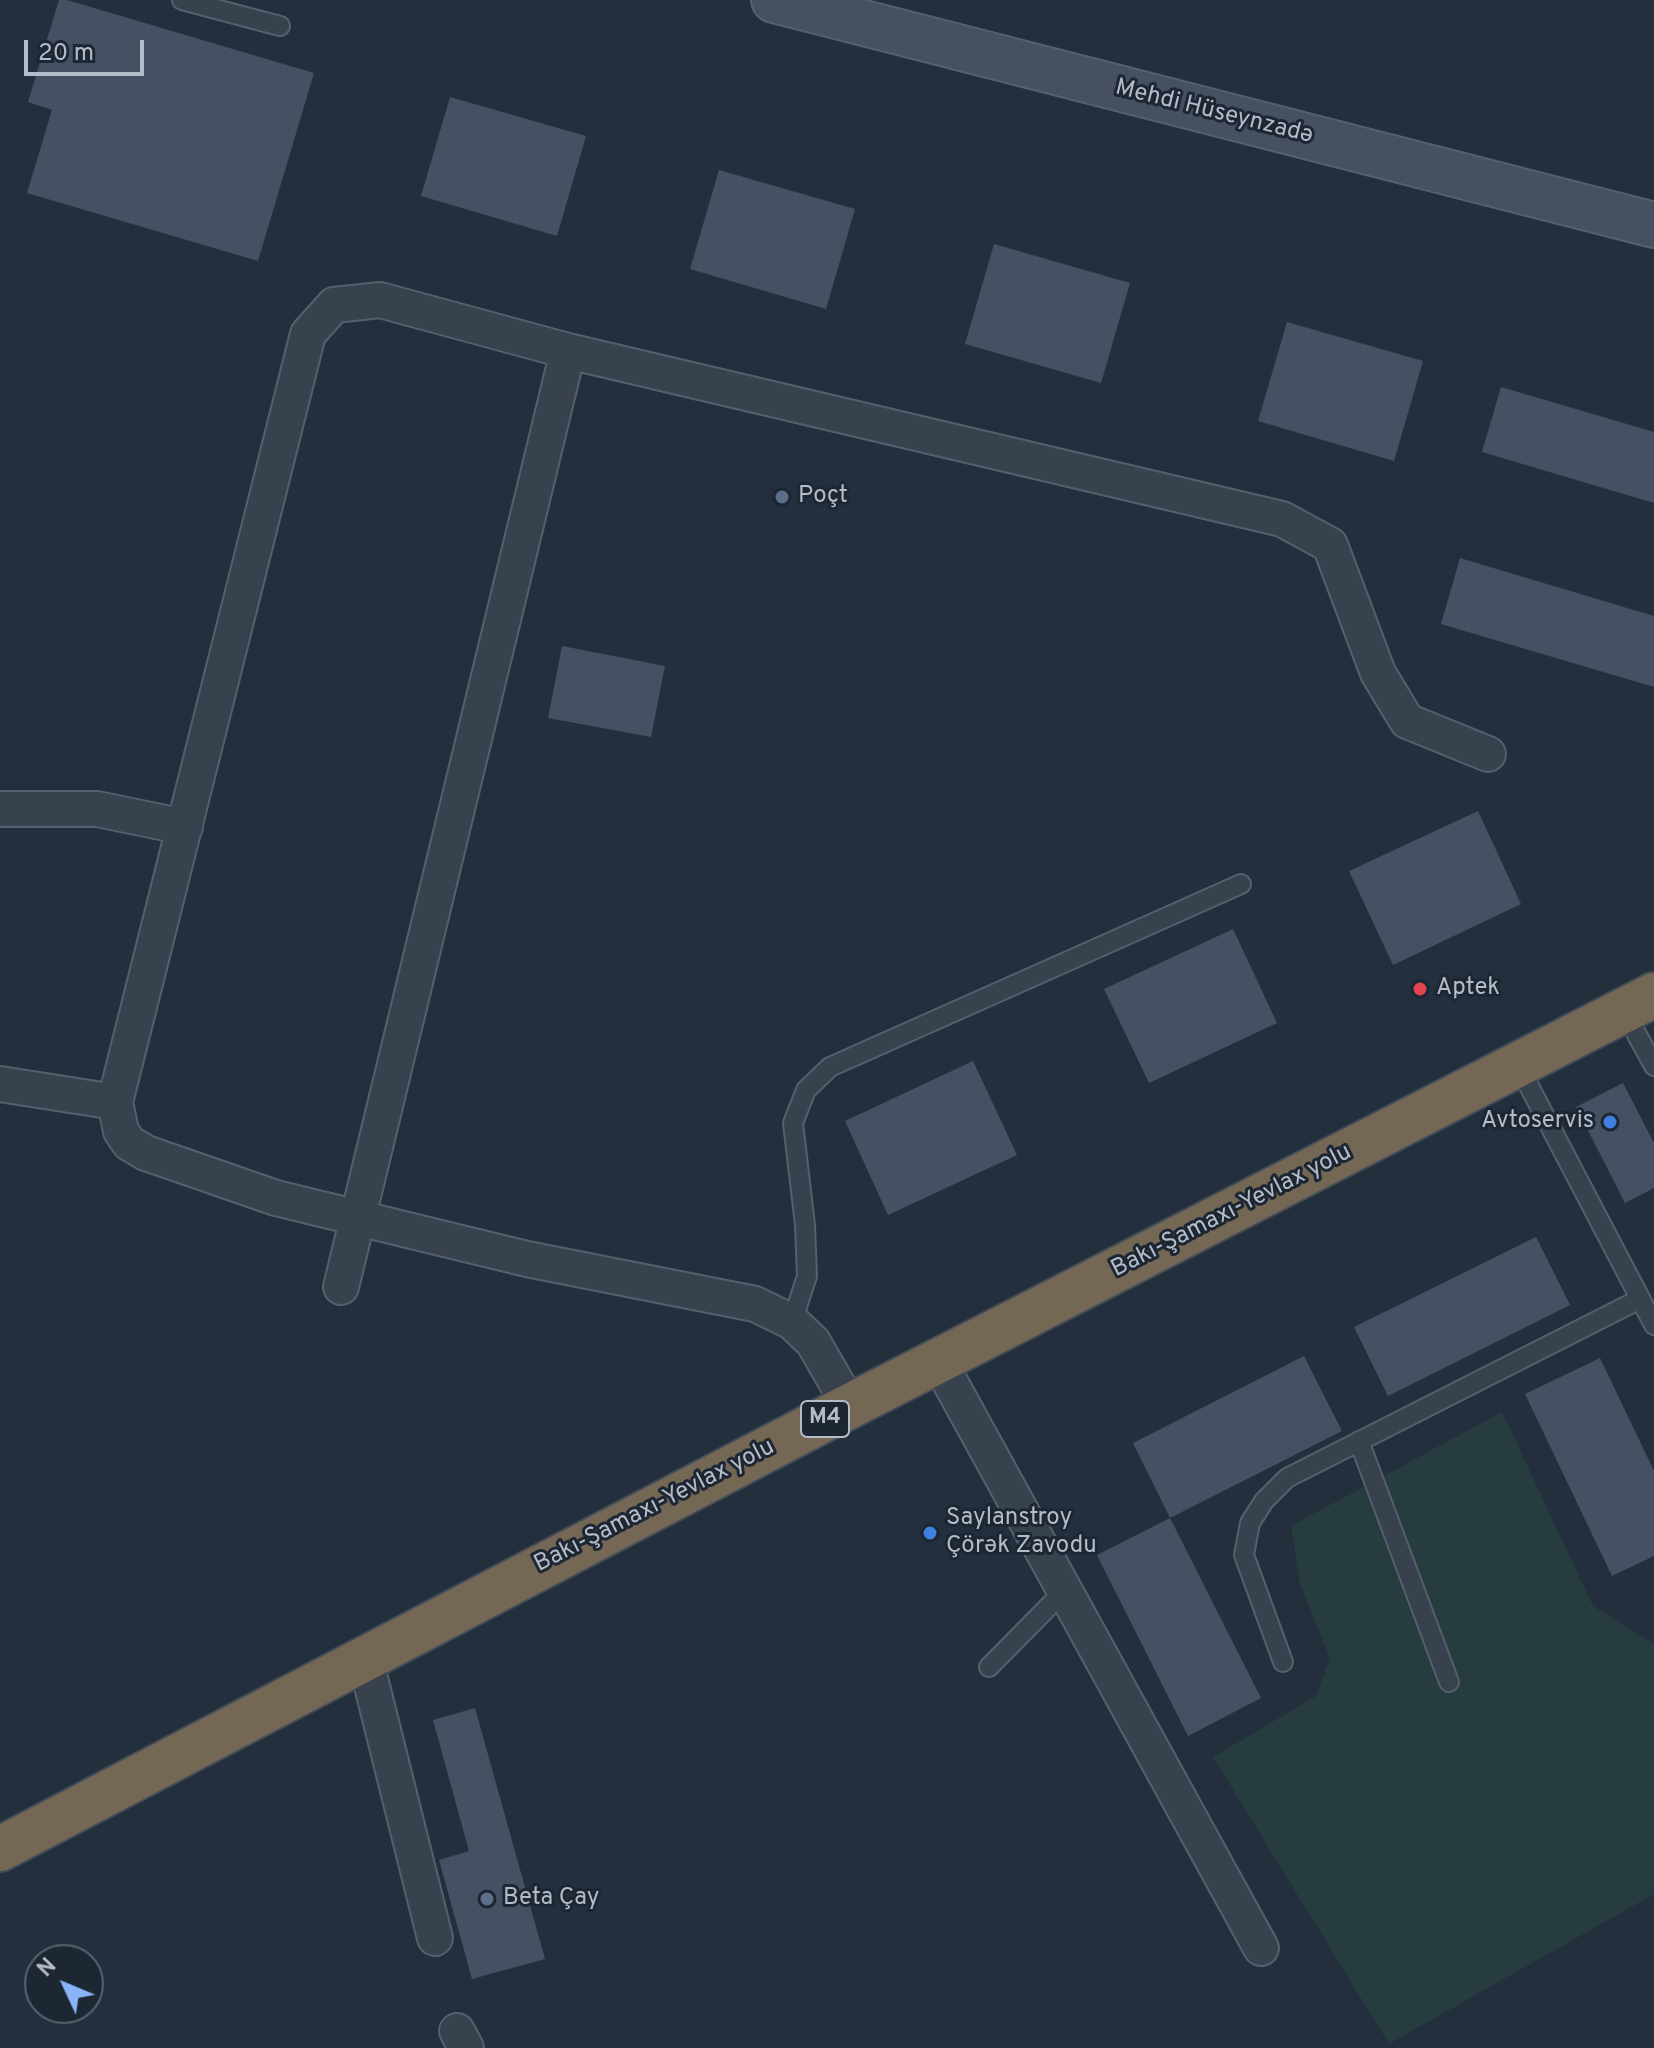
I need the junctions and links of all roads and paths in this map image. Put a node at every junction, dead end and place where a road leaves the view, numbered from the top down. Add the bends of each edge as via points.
1 (182, 0) edge
2 (774, 0) edge
3 (280, 26) dead end
4 (1654, 225) edge
5 (568, 351) junction
6 (1488, 754) dead end
7 (0, 809) edge
8 (185, 827) junction
9 (1241, 884) dead end
10 (1639, 1003) edge
11 (1518, 1065) junction
12 (1654, 1066) edge
13 (0, 1084) edge
14 (115, 1102) junction
15 (357, 1218) junction
16 (341, 1287) dead end
17 (1640, 1299) junction
18 (792, 1322) junction
19 (1654, 1325) edge
20 (939, 1362) junction
21 (850, 1406) junction
22 (1359, 1441) junction
23 (1064, 1591) junction
24 (365, 1658) junction
25 (1283, 1662) dead end
26 (989, 1667) dead end
27 (1449, 1682) dead end
28 (0, 1849) edge
29 (435, 1938) dead end
30 (1261, 1948) dead end

1 - 3 lane
2 - 4 main road, Mehdi Hüseynzadə
5 - 6 street via 1282,519 1330,545 1378,673 1407,721
5 - 8 street via 380,300 334,305 308,334
5 - 15 street
7 - 8 street via 97,809
8 - 14 street
9 - 18 lane via 830,1067 806,1090 793,1123 807,1276
10 - 11 highway, Bakı-Şamaxı-Yevlax yolu / M4
10 - 12 lane
11 - 17 lane
11 - 20 highway, Bakı-Şamaxı-Yevlax yolu / M4
13 - 14 street
14 - 15 street via 121,1131 146,1153 276,1198
15 - 16 street
15 - 18 street via 527,1259 755,1304
17 - 19 lane
17 - 22 lane
18 - 21 street via 813,1342
20 - 21 highway, Bakı-Şamaxı-Yevlax yolu / M4
20 - 23 street
21 - 24 highway, Bakı-Şamaxı-Yevlax yolu / M4
22 - 25 lane via 1287,1478 1250,1523 1244,1555
22 - 27 lane
23 - 26 lane
23 - 30 street
24 - 28 highway, Bakı-Şamaxı-Yevlax yolu / M4
24 - 29 street

